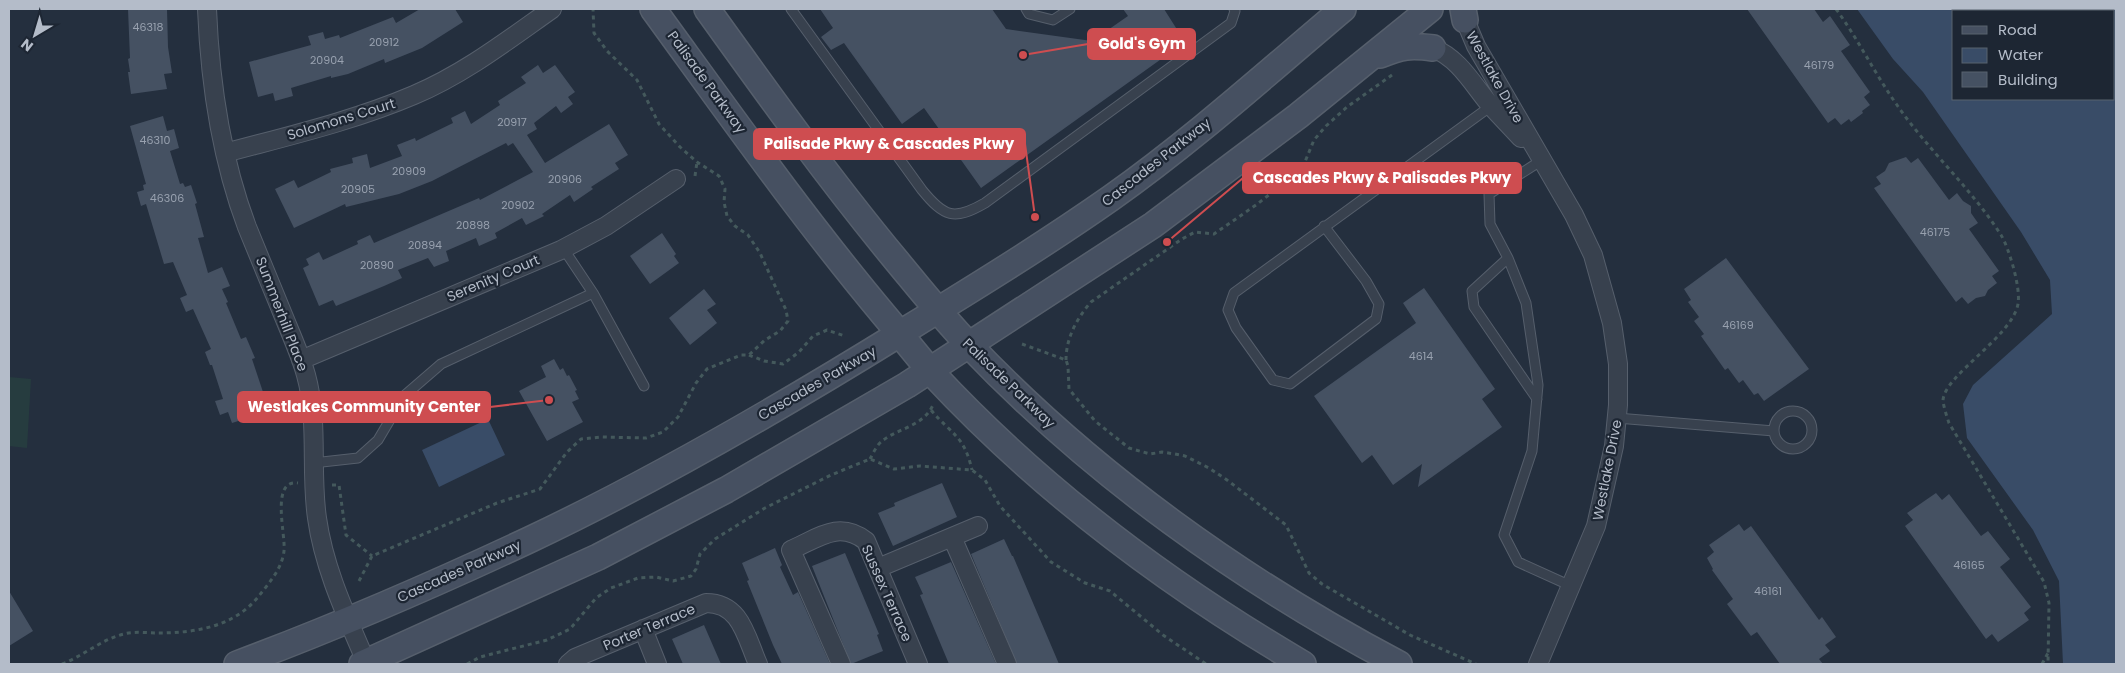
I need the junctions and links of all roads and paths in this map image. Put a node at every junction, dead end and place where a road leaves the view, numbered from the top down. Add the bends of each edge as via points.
1 (207, 9) edge
2 (552, 9) edge
3 (653, 9) edge
4 (707, 9) edge
5 (791, 9) edge
6 (1026, 9) edge
7 (1070, 9) edge
8 (1234, 9) edge
9 (1343, 9) edge
10 (1430, 9) edge
11 (1836, 9) edge
12 (1464, 14) edge
13 (1433, 48) joint
14 (1366, 60) junction
15 (1398, 72) dead end
16 (1491, 106) junction
17 (225, 153) junction
18 (1542, 160) junction
19 (676, 179) dead end
20 (1324, 226) junction
21 (563, 248) junction
22 (1508, 258) junction
23 (593, 292) junction
24 (938, 310) junction
25 (900, 334) junction
26 (845, 336) dead end
27 (1022, 344) dead end
28 (969, 345) junction
29 (748, 355) dead end
30 (301, 360) junction
31 (1066, 360) junction
32 (930, 370) junction
33 (644, 386) dead end
34 (1537, 398) junction
35 (933, 405) dead end
36 (931, 410) junction
37 (1617, 418) junction
38 (1774, 431) junction
39 (870, 459) junction
40 (313, 463) junction
41 (972, 470) junction
42 (313, 485) junction
43 (978, 526) dead end
44 (952, 537) junction
45 (372, 556) dead end
46 (878, 568) junction
47 (1571, 586) junction
48 (348, 621) junction
49 (643, 629) junction
50 (2048, 652) junction
51 (914, 663) edge
52 (62, 664) edge
53 (237, 664) edge
54 (365, 664) edge
55 (467, 664) edge
56 (568, 664) edge
57 (657, 664) edge
58 (758, 664) edge
59 (841, 664) edge
60 (1007, 664) edge
61 (1206, 664) edge
62 (1303, 664) edge
63 (1399, 664) edge
64 (1476, 664) edge
65 (1538, 664) edge
66 (2042, 664) edge
67 (2048, 664) edge

1 - 17 street, Summerhill Place via 215,100
2 - 17 street, Solomons Court via 456,74 415,95 365,115
3 - 25 main road, Palisade Parkway via 837,259
4 - 24 main road, Palisade Parkway via 831,180
5 - 8 lane via 922,190 935,206 951,215 968,213 985,203 1231,23
6 - 7 lane via 1030,14 1053,20
9 - 24 main road, Cascades Parkway via 1161,161
10 - 14 main road
11 - 50 path via 1896,104 2002,236 2017,280 2018,304 2014,313 1999,336 1951,384 1943,402 1949,423 2044,582 2049,603
12 - 18 street, Westlake Drive via 1476,46
13 - 14 main road via 1413,45
13 - 16 street, Westlake Drive via 1455,61
14 - 28 main road via 1298,116 1153,225
15 - 31 path via 1326,126 1314,140 1302,169 1256,205 1214,234 1195,232 1182,239 1092,302 1074,326
16 - 18 street, Westlake Drive
16 - 20 lane
17 - 30 street, Summerhill Place via 247,226
18 - 22 lane via 1490,194 1490,224
18 - 37 street, Westlake Drive via 1593,255 1606,295 1618,364
19 - 21 street, Serenity Court via 606,226
20 - 20 lane via 1234,293 1228,310 1236,328 1273,380 1290,384 1376,319 1379,304 1366,281
21 - 23 lane
21 - 30 street, Serenity Court
22 - 34 lane via 1526,303
22 - 34 lane via 1472,291 1472,300 1474,308
23 - 33 lane
23 - 40 lane via 441,364 404,396 378,440 358,458
24 - 25 main road, Cascades Parkway
24 - 28 main road, Palisade Parkway
25 - 32 main road, Palisade Parkway
25 - 48 main road, Cascades Parkway via 708,447 614,496 532,538
26 - 29 path via 827,330 813,336 783,364 764,362
27 - 31 path
28 - 32 main road
28 - 63 main road, Palisade Parkway via 1049,422 1143,500 1279,595
30 - 40 street, Summerhill Place via 313,410
31 - 64 path via 1069,389 1095,421 1129,448 1150,454 1162,452 1185,456 1209,468 1286,525 1309,573 1322,584 1410,634
32 - 54 main road via 726,490 616,548
32 - 62 main road, Palisade Parkway via 1001,441 1113,536 1193,595
34 - 47 lane via 1532,451 1504,535 1518,562
35 - 36 path
36 - 39 path via 913,426 881,442
36 - 41 path via 960,439 968,452
37 - 38 lane
37 - 47 street, Westlake Drive via 1596,526
38 - 38 lane via 1778,442 1793,450 1808,442 1812,429 1803,414 1791,411 1780,416
39 - 41 path via 894,469 920,466
39 - 55 path via 766,508 715,539 700,554 691,576 673,581 656,577 638,578 612,588 596,598 570,629 547,640 480,657
40 - 42 street, Summerhill Place
41 - 61 path via 985,480 1000,506 1051,562 1085,583 1110,591 1163,635
42 - 45 path via 339,484 346,535
42 - 48 street, Summerhill Place via 328,566
42 - 52 path via 291,482 286,485 282,495 284,551 278,571 252,604 235,617 213,626 176,633 124,633
43 - 44 street
44 - 46 street
44 - 60 street
46 - 51 street, Sussex Terrace
46 - 59 street, Sussex Terrace via 866,541 854,532 832,532 791,550
47 - 65 street, Westlake Drive
48 - 53 main road, Cascades Parkway
48 - 54 street, Summerhill Place
49 - 56 street, Porter Terrace
49 - 57 street
49 - 58 street, Porter Terrace via 706,603 718,603 737,616
50 - 66 path
50 - 67 path

